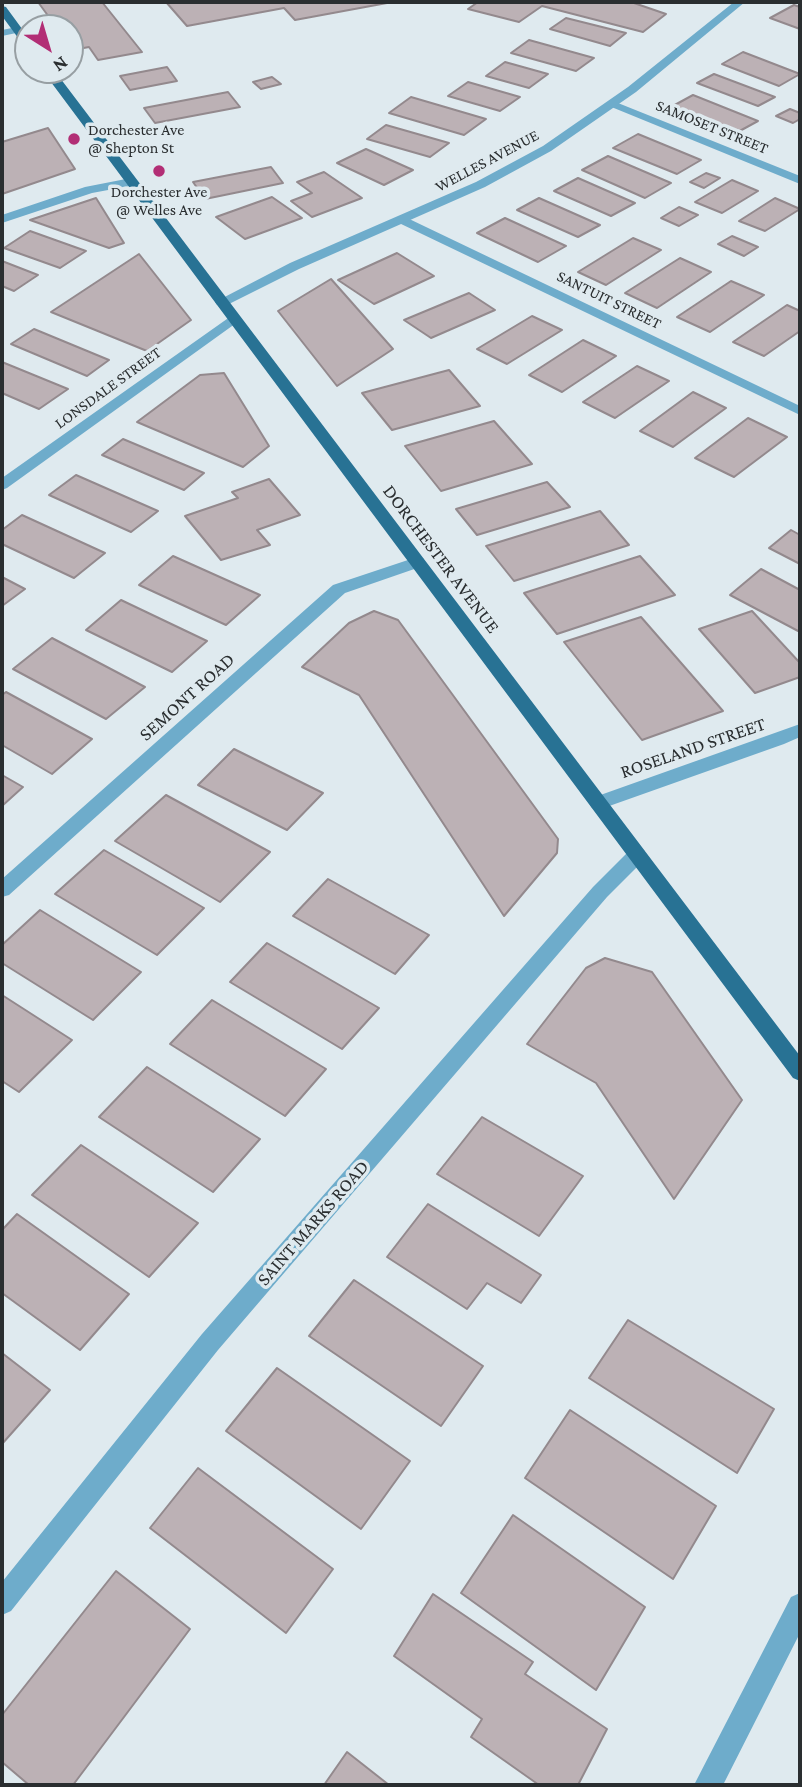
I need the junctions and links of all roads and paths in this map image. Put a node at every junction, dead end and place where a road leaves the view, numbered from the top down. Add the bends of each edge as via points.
1 (740, 2) edge
2 (2, 9) edge
3 (14, 25) edge
4 (58, 84) edge
5 (613, 104) junction
6 (800, 180) edge
7 (131, 182) junction
8 (2, 219) edge
9 (403, 220) junction
10 (222, 302) junction
11 (234, 318) junction
12 (800, 411) edge
13 (2, 485) edge
14 (417, 562) junction
15 (800, 730) edge
16 (598, 803) junction
17 (637, 855) junction
18 (2, 890) edge
19 (800, 1072) edge
20 (2, 1602) edge
21 (800, 1606) edge
22 (708, 1785) edge

1 - 5 street, WELLES AVENUE
2 - 3 main road
4 - 7 main road, DORCHESTER AVENUE
5 - 6 street, SAMOSET STREET
5 - 9 street, WELLES AVENUE via 517,166
7 - 8 street via 89,190
7 - 10 main road, DORCHESTER AVENUE
9 - 10 street, WELLES AVENUE via 314,255
9 - 12 street, SANTUIT STREET
10 - 11 main road, DORCHESTER AVENUE
11 - 13 street, LONSDALE STREET
11 - 14 main road, DORCHESTER AVENUE
14 - 16 main road, DORCHESTER AVENUE
14 - 18 street, SEMONT ROAD via 340,589
15 - 16 street, ROSELAND STREET
16 - 17 main road, DORCHESTER AVENUE
17 - 19 main road, DORCHESTER AVENUE
17 - 20 street, SAINT MARKS ROAD via 209,1342
21 - 22 street

